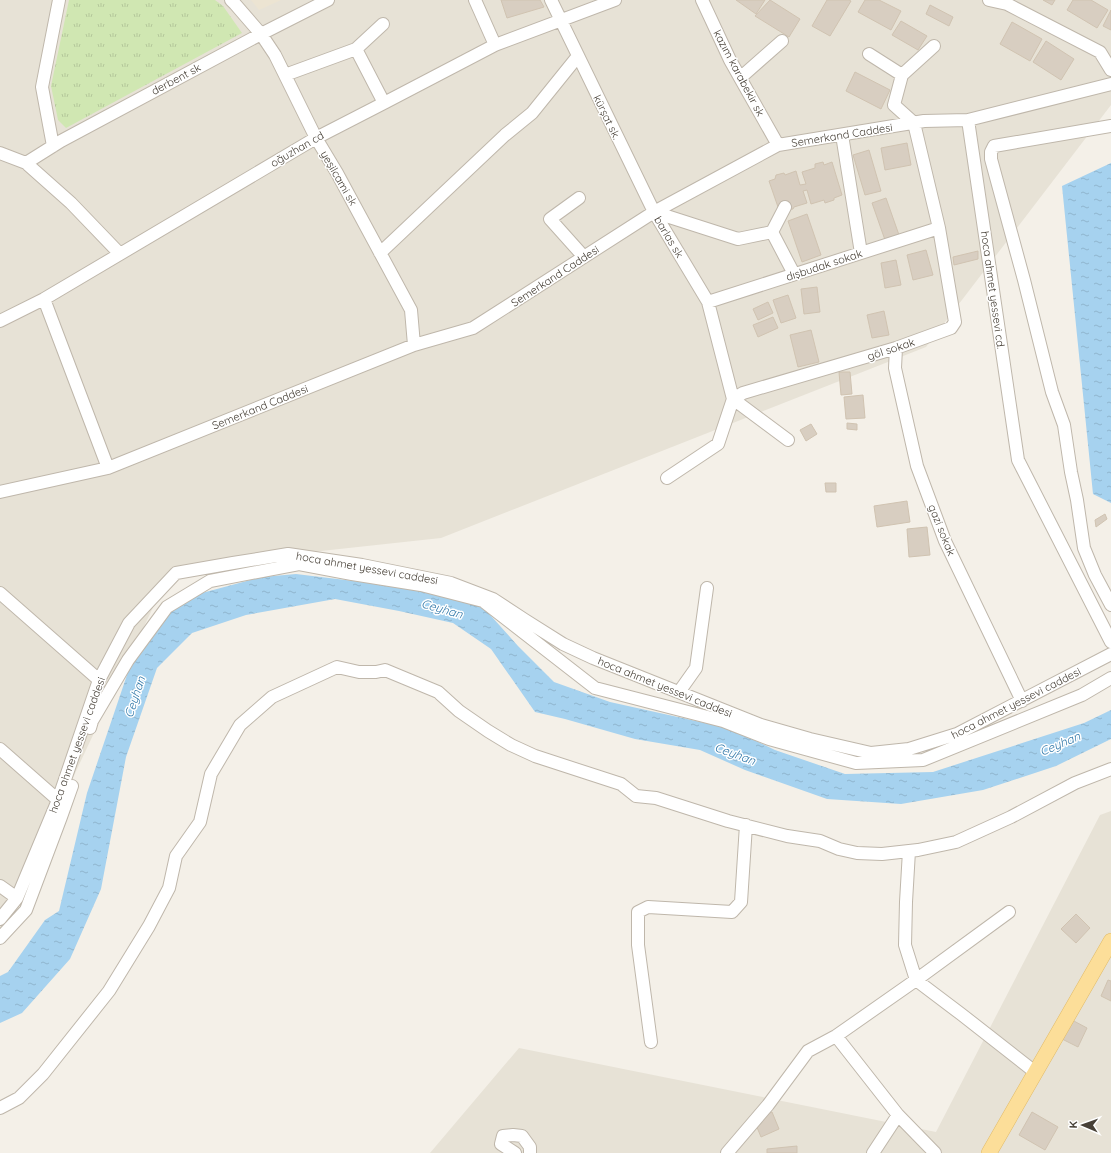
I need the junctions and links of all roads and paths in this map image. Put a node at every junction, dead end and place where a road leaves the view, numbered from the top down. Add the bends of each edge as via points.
1 (59, 0) edge
2 (231, 0) edge
3 (328, 0) edge
4 (475, 0) edge
5 (551, 0) edge
6 (615, 0) edge
7 (702, 0) edge
8 (989, 0) edge
9 (561, 21) junction
10 (383, 24) dead end
11 (261, 34) junction
12 (782, 41) dead end
13 (495, 45) junction
14 (934, 46) dead end
15 (356, 49) junction
16 (869, 54) dead end
17 (578, 56) junction
18 (1111, 70) edge
19 (285, 75) junction
20 (902, 75) junction
21 (740, 78) junction
22 (1111, 84) edge
23 (384, 104) junction
24 (968, 120) junction
25 (914, 123) junction
26 (1111, 126) edge
27 (842, 135) junction
28 (316, 138) junction
29 (778, 145) junction
30 (53, 146) junction
31 (0, 153) edge
32 (26, 163) junction
33 (579, 198) dead end
34 (785, 207) dead end
35 (654, 212) junction
36 (939, 228) junction
37 (772, 232) junction
38 (380, 253) junction
39 (861, 253) junction
40 (120, 254) junction
41 (584, 257) junction
42 (794, 274) junction
43 (44, 299) junction
44 (708, 302) junction
45 (0, 321) edge
46 (414, 345) junction
47 (896, 348) junction
48 (733, 399) junction
49 (788, 440) dead end
50 (108, 468) junction
51 (667, 478) dead end
52 (0, 492) edge
53 (707, 588) dead end
54 (0, 593) edge
55 (1111, 605) edge
56 (1111, 642) edge
57 (1111, 654) edge
58 (1111, 678) edge
59 (99, 680) junction
60 (679, 692) junction
61 (1022, 701) junction
62 (0, 750) edge
63 (1111, 769) edge
64 (58, 800) junction
65 (746, 825) junction
66 (908, 851) junction
67 (0, 886) edge
68 (17, 898) junction
69 (1008, 912) dead end
70 (0, 919) edge
71 (0, 938) edge
72 (1109, 949) edge
73 (916, 980) junction
74 (836, 1036) junction
75 (651, 1042) dead end
76 (1036, 1072) junction
77 (0, 1108) edge
78 (898, 1115) junction
79 (515, 1153) edge
80 (530, 1153) edge
81 (727, 1153) edge
82 (873, 1153) edge
83 (935, 1153) edge
84 (989, 1153) edge

1 - 30 street via 42,87
2 - 11 street, yeşilcami sk
3 - 11 street, derbent sk
4 - 13 street
5 - 9 street, kürşat sk.
6 - 9 street, oğuzhan cd
7 - 21 street, kazım karabekir sk
8 - 18 street via 1007,4 1100,52
9 - 13 street, oğuzhan cd
9 - 17 street, kürşat sk.
10 - 15 street
11 - 19 street, yeşilcami sk
11 - 30 street, derbent sk
12 - 21 street
13 - 23 street, oğuzhan cd
14 - 20 street
15 - 19 street
15 - 23 street
16 - 20 street
17 - 35 street, kürşat sk.
17 - 38 street via 532,112
19 - 28 street, yeşilcami sk
20 - 25 street via 894,105
21 - 29 street, kazım karabekir sk
22 - 24 street, Semerkand Caddesi
23 - 28 street, oğuzhan cd
24 - 25 street, Semerkand Caddesi
24 - 56 street, hoca ahmet yessevi cd. via 1018,460
25 - 27 street, Semerkand Caddesi
25 - 36 street, göl sokak
26 - 55 street via 994,146 991,152 1052,392 1064,425 1084,548
27 - 29 street, Semerkand Caddesi
27 - 39 street
28 - 38 street, yeşilcami sk via 338,173
28 - 40 street, oğuzhan cd
29 - 35 street, Semerkand Caddesi
30 - 32 street, derbent sk
31 - 32 street
32 - 40 street
33 - 41 street via 550,218
34 - 37 street
35 - 37 street, barlas sk via 738,239
35 - 41 street, Semerkand Caddesi
35 - 44 street, barlas sk
36 - 39 street, dışbudak sokak
36 - 47 street, göl sokak via 955,322 951,328
37 - 42 street
38 - 46 street, yeşilcami sk via 411,310
39 - 42 street, dışbudak sokak
40 - 43 street, oğuzhan cd
41 - 46 street, Semerkand Caddesi via 473,328
42 - 44 street, dışbudak sokak
43 - 45 street, oğuzhan cd
43 - 50 street
44 - 48 street, barlas sk
46 - 50 street, Semerkand Caddesi
47 - 48 street, göl sokak via 743,393
47 - 61 street, gazi sokak via 895,368 917,466 946,541
48 - 49 street
48 - 51 street via 718,444
50 - 52 street, Semerkand Caddesi
53 - 60 street via 696,668
54 - 59 street
57 - 61 street, hoca ahmet yessevi caddesi
58 - 71 street via 1082,695 923,760 856,763 769,739 722,721 595,688 483,601 422,585 299,564 210,581 167,607 128,660 92,721 61,818 26,910
59 - 60 street, hoca ahmet yessevi caddesi via 129,623 176,573 288,554 362,565 451,583 493,599 563,644
59 - 64 street, hoca ahmet yessevi caddesi
60 - 61 street, hoca ahmet yessevi caddesi via 761,725 871,753 909,749 957,734
62 - 64 street
63 - 66 street via 1075,783 1011,817 956,842
64 - 68 street, hoca ahmet yessevi caddesi
65 - 66 street via 787,836 820,841 858,853
65 - 75 street via 741,902 732,912 648,907 638,912 638,945
65 - 77 street via 656,798 636,796 621,784 534,756 488,731 459,711 438,692 385,670 359,672 337,667 272,697 240,725 211,774 200,822 176,856 169,888 113,984 42,1074 19,1098
66 - 73 street via 905,945
67 - 68 street
68 - 70 street, hoca ahmet yessevi caddesi
69 - 73 street
72 - 76 main road
73 - 74 street
73 - 76 street
74 - 78 street
74 - 81 street via 808,1051 768,1105
76 - 84 main road
78 - 82 street
78 - 83 street
79 - 80 street via 501,1144 503,1136 522,1136 530,1147

